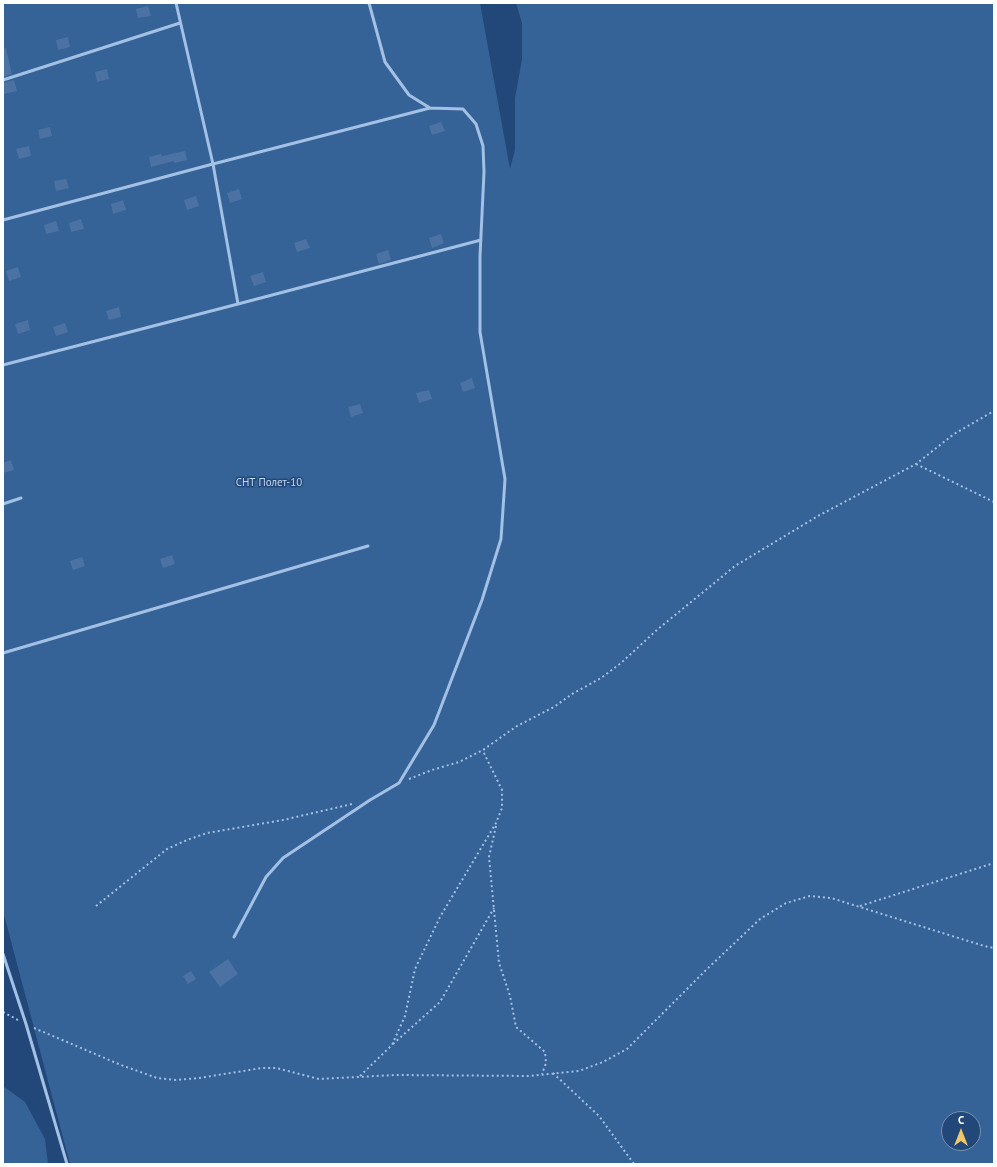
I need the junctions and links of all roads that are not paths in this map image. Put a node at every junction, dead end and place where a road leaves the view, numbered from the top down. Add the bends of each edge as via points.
1 (176, 3) edge
2 (369, 3) edge
3 (180, 23) junction
4 (3, 80) edge
5 (430, 108) junction
6 (213, 164) junction
7 (3, 220) edge
8 (481, 240) junction
9 (238, 304) junction
10 (3, 365) edge
11 (21, 498) dead end
12 (3, 504) edge
13 (368, 546) dead end
14 (3, 653) edge
15 (234, 937) dead end
16 (3, 954) edge
17 (67, 1164) edge

1 - 3 lane
2 - 5 lane via 385,62 409,95
3 - 4 lane
3 - 6 lane
5 - 6 lane
5 - 8 lane via 463,109 476,124 483,146
6 - 7 lane
6 - 9 lane
8 - 9 lane
8 - 15 lane via 480,332 505,479 501,539 482,600 434,725 399,783 283,858 266,877
9 - 10 lane
11 - 12 lane
13 - 14 lane
16 - 17 lane

